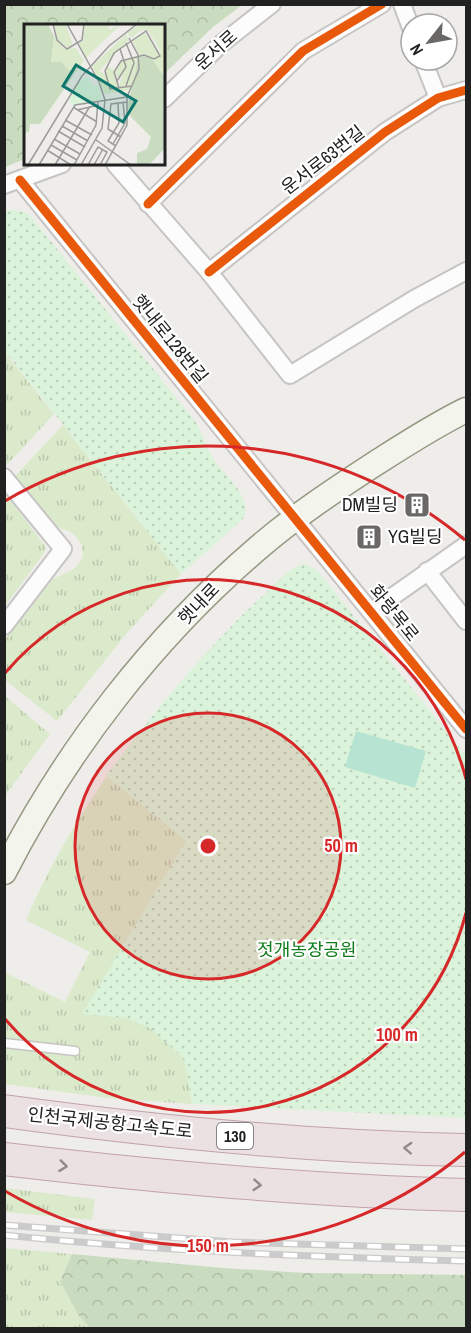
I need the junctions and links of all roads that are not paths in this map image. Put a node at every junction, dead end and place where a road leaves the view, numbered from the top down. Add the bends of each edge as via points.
1 (272, 4) edge
2 (382, 4) edge
3 (428, 72) edge
4 (466, 90) edge
5 (165, 98) edge
6 (438, 98) junction
7 (59, 165) edge
8 (116, 165) edge
9 (12, 182) edge
10 (148, 204) junction
11 (466, 271) edge
12 (209, 272) junction
13 (466, 410) edge
14 (4, 477) edge
15 (295, 519) junction
16 (466, 545) edge
17 (427, 571) junction
18 (372, 611) junction
19 (466, 621) edge
20 (4, 626) edge
21 (466, 729) edge
22 (4, 872) edge
23 (4, 1043) edge
24 (75, 1051) dead end
25 (4, 1111) edge
26 (466, 1150) edge
27 (4, 1159) edge
28 (466, 1195) edge

1 - 5 street, 운서로 via 221,44
2 - 10 street via 303,51
3 - 6 street
4 - 6 street, 운서로63번길
6 - 12 street, 운서로63번길 via 385,132
7 - 9 street
8 - 10 street
9 - 15 street, 햇내로128번길
10 - 12 street
11 - 12 street via 290,375
13 - 15 main road, 햇내로 via 375,464
14 - 20 street via 63,549
15 - 18 street, 화랑목로
15 - 22 main road, 햇내로 via 192,610 127,684 86,735
16 - 17 street
17 - 18 street
17 - 19 street
18 - 21 street, 화랑목로
23 - 24 lane
26 -> 25 highway, 인천국제공항고속도로 / 130 via 211,1134
27 -> 28 highway via 319,1190

